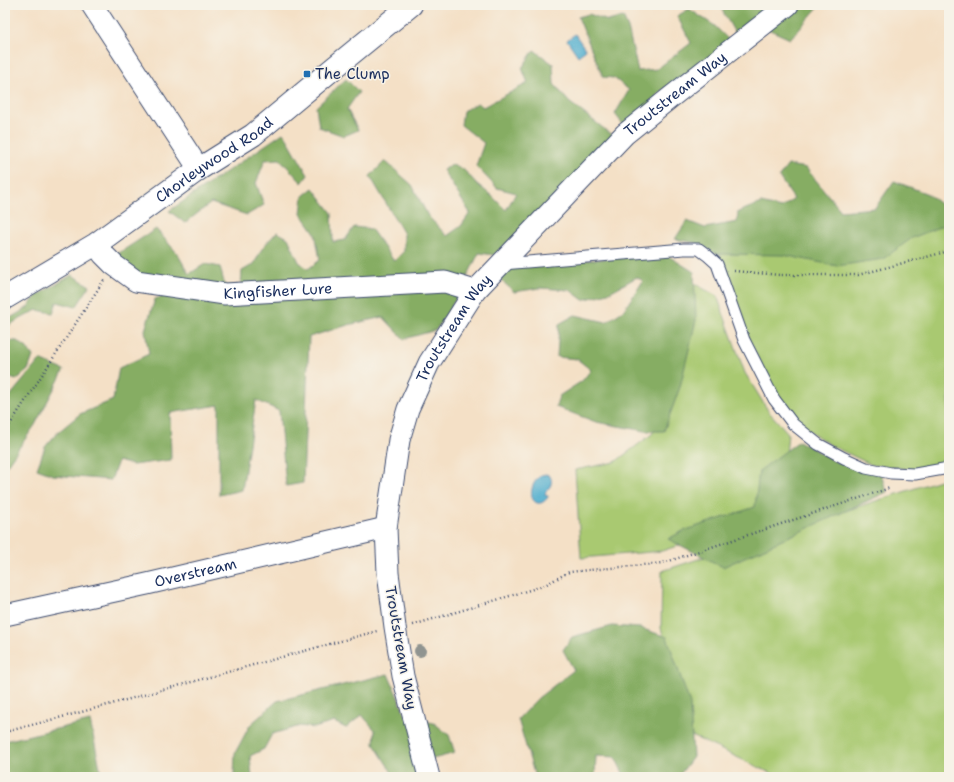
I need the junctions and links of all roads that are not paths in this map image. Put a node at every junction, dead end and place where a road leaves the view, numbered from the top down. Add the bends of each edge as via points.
1 (92, 5) edge
2 (411, 5) edge
3 (788, 5) edge
4 (199, 169) junction
5 (96, 244) junction
6 (500, 264) junction
7 (474, 291) junction
8 (5, 298) edge
9 (949, 468) edge
10 (386, 528) junction
11 (5, 615) edge
12 (429, 777) edge

1 - 4 street
2 - 4 main road, Chorleywood Road via 253,135
3 - 6 street, Troutstream Way via 625,134
4 - 5 main road, Chorleywood Road
5 - 7 street, Kingfisher Lure via 114,265 136,281 225,294 445,282
5 - 8 main road, Chorleywood Road
6 - 7 street, Troutstream Way
6 - 9 lane via 699,249 717,264 744,340 774,399 793,424 818,444 866,468 915,474
7 - 10 street, Troutstream Way via 429,363 408,409 399,440
10 - 11 street, Overstream
10 - 12 street, Troutstream Way via 388,573 395,627 404,676

